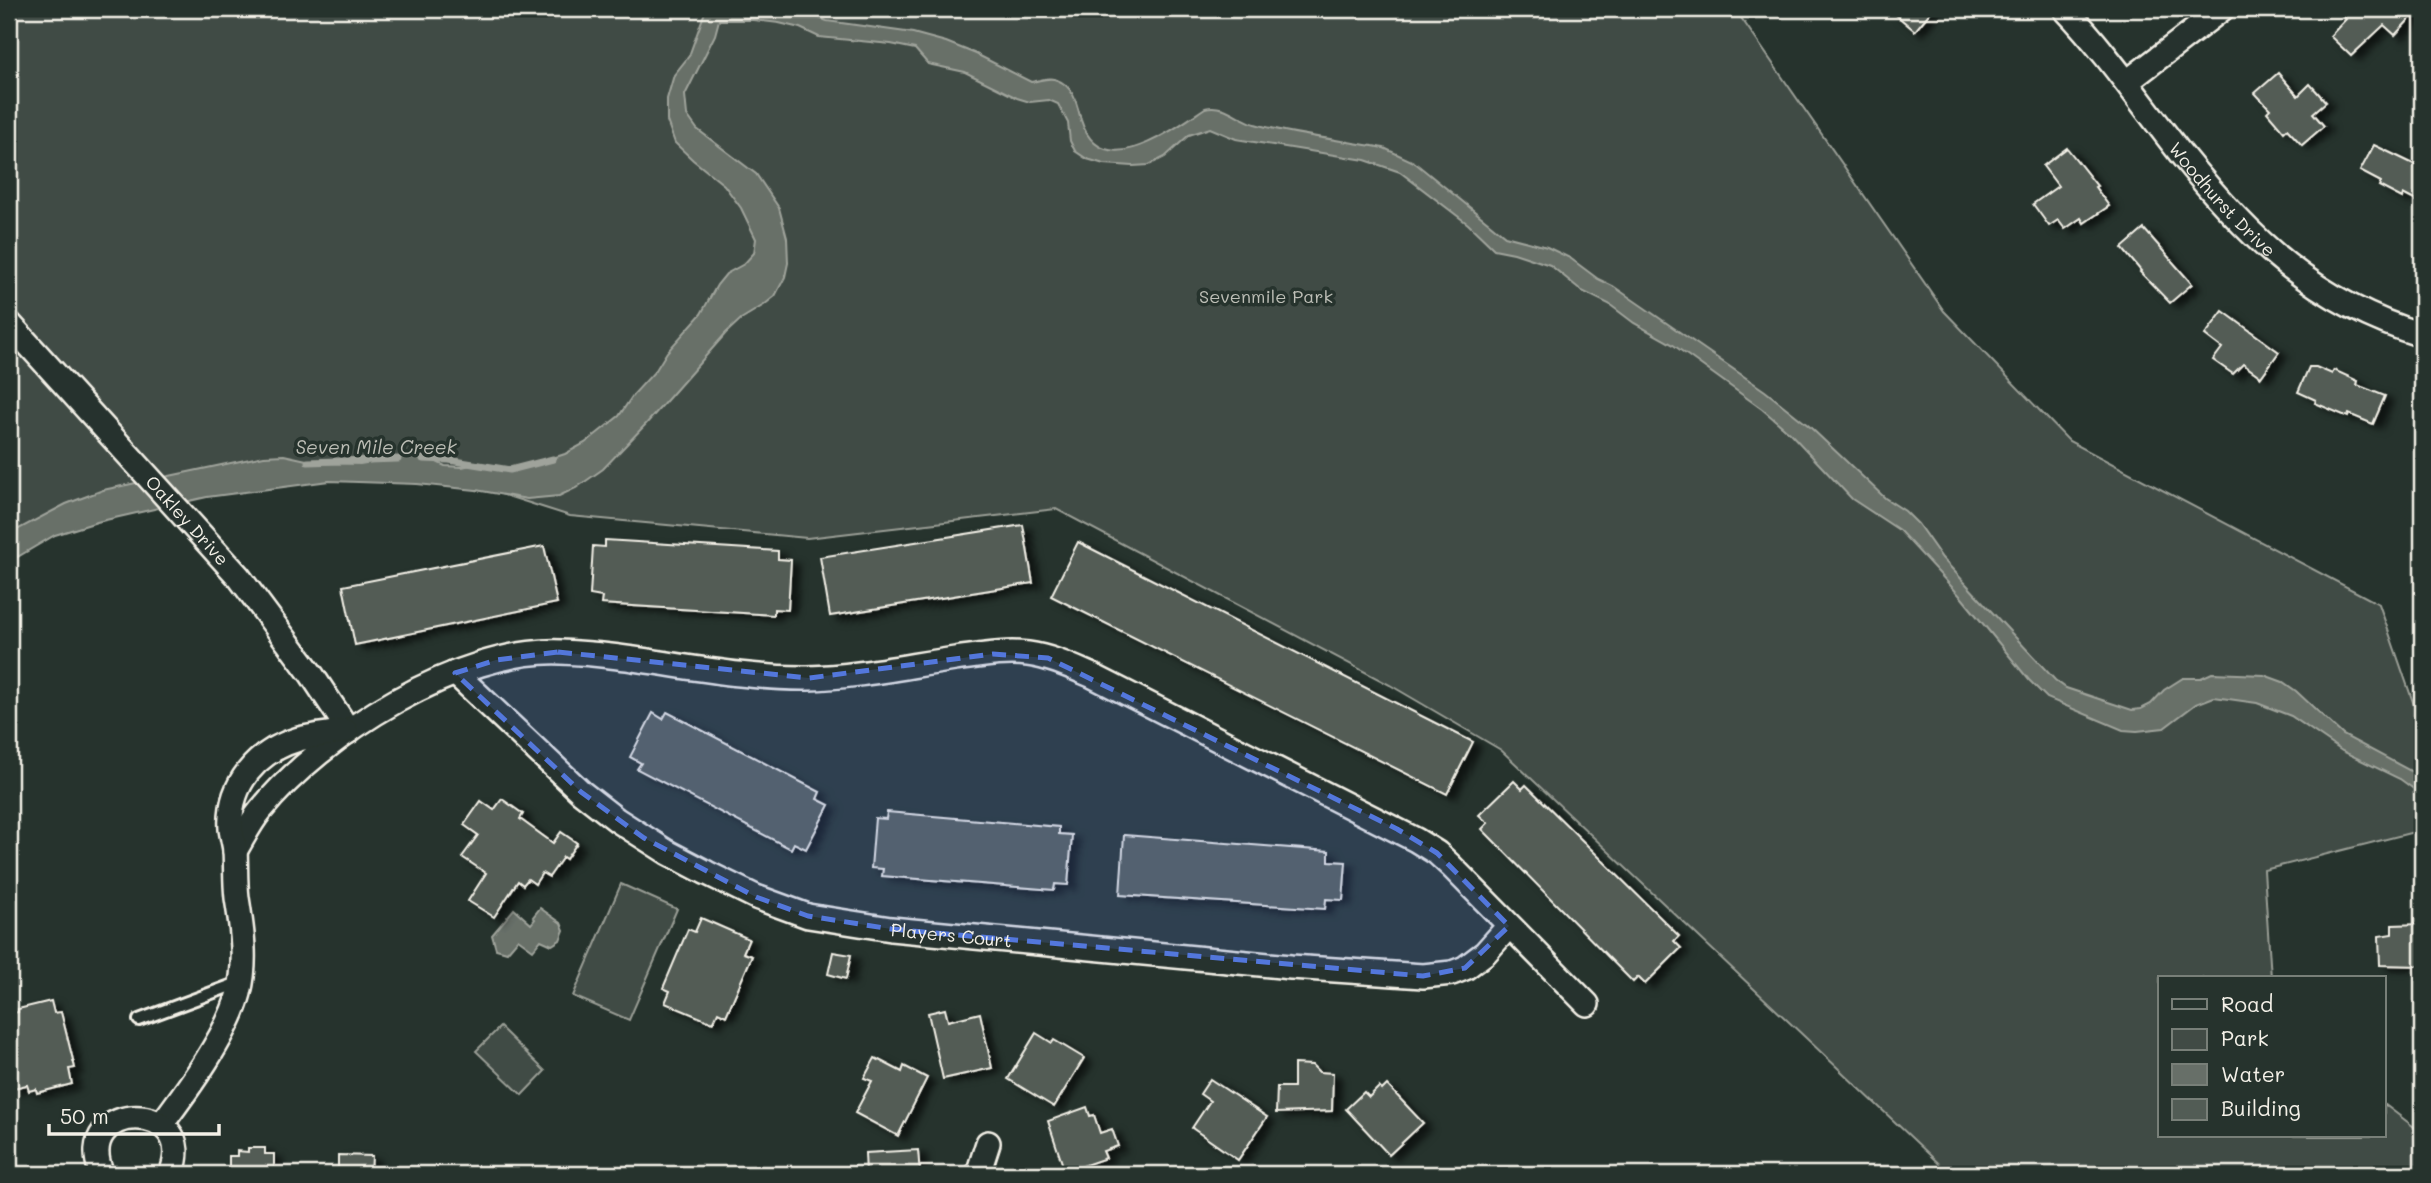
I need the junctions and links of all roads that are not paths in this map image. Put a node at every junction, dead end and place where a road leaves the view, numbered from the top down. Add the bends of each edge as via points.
1 (2065, 9) edge
2 (2222, 9) edge
3 (2127, 82) junction
4 (9, 323) edge
5 (2422, 335) edge
6 (455, 673) junction
7 (349, 731) junction
8 (235, 851) junction
9 (1509, 926) junction
10 (241, 982) junction
11 (1587, 1004) dead end
12 (139, 1020) dead end
13 (161, 1125) junction
14 (988, 1143) dead end
15 (174, 1170) edge
16 (102, 1174) edge
17 (978, 1174) edge

1 - 3 street, Woodhurst Drive
2 - 3 street
3 - 5 street, Woodhurst Drive via 2212,192 2275,256 2346,305 2389,326
4 - 7 street, Oakley Drive via 261,605
6 - 7 street via 420,688
6 - 9 street via 529,653 558,652 809,678 993,654 1048,658 1093,676 1397,829 1437,853
6 - 9 street, Players Court via 617,820 707,873 808,916 903,930 1423,976 1465,968
7 - 8 street via 272,797
7 - 8 street via 276,748 250,768 233,805
8 - 10 street via 243,946
9 - 11 street
10 - 12 lane
10 - 13 street via 206,1060
13 - 15 street via 173,1141
13 - 16 street via 137,1116 111,1125 98,1147
14 - 17 street

